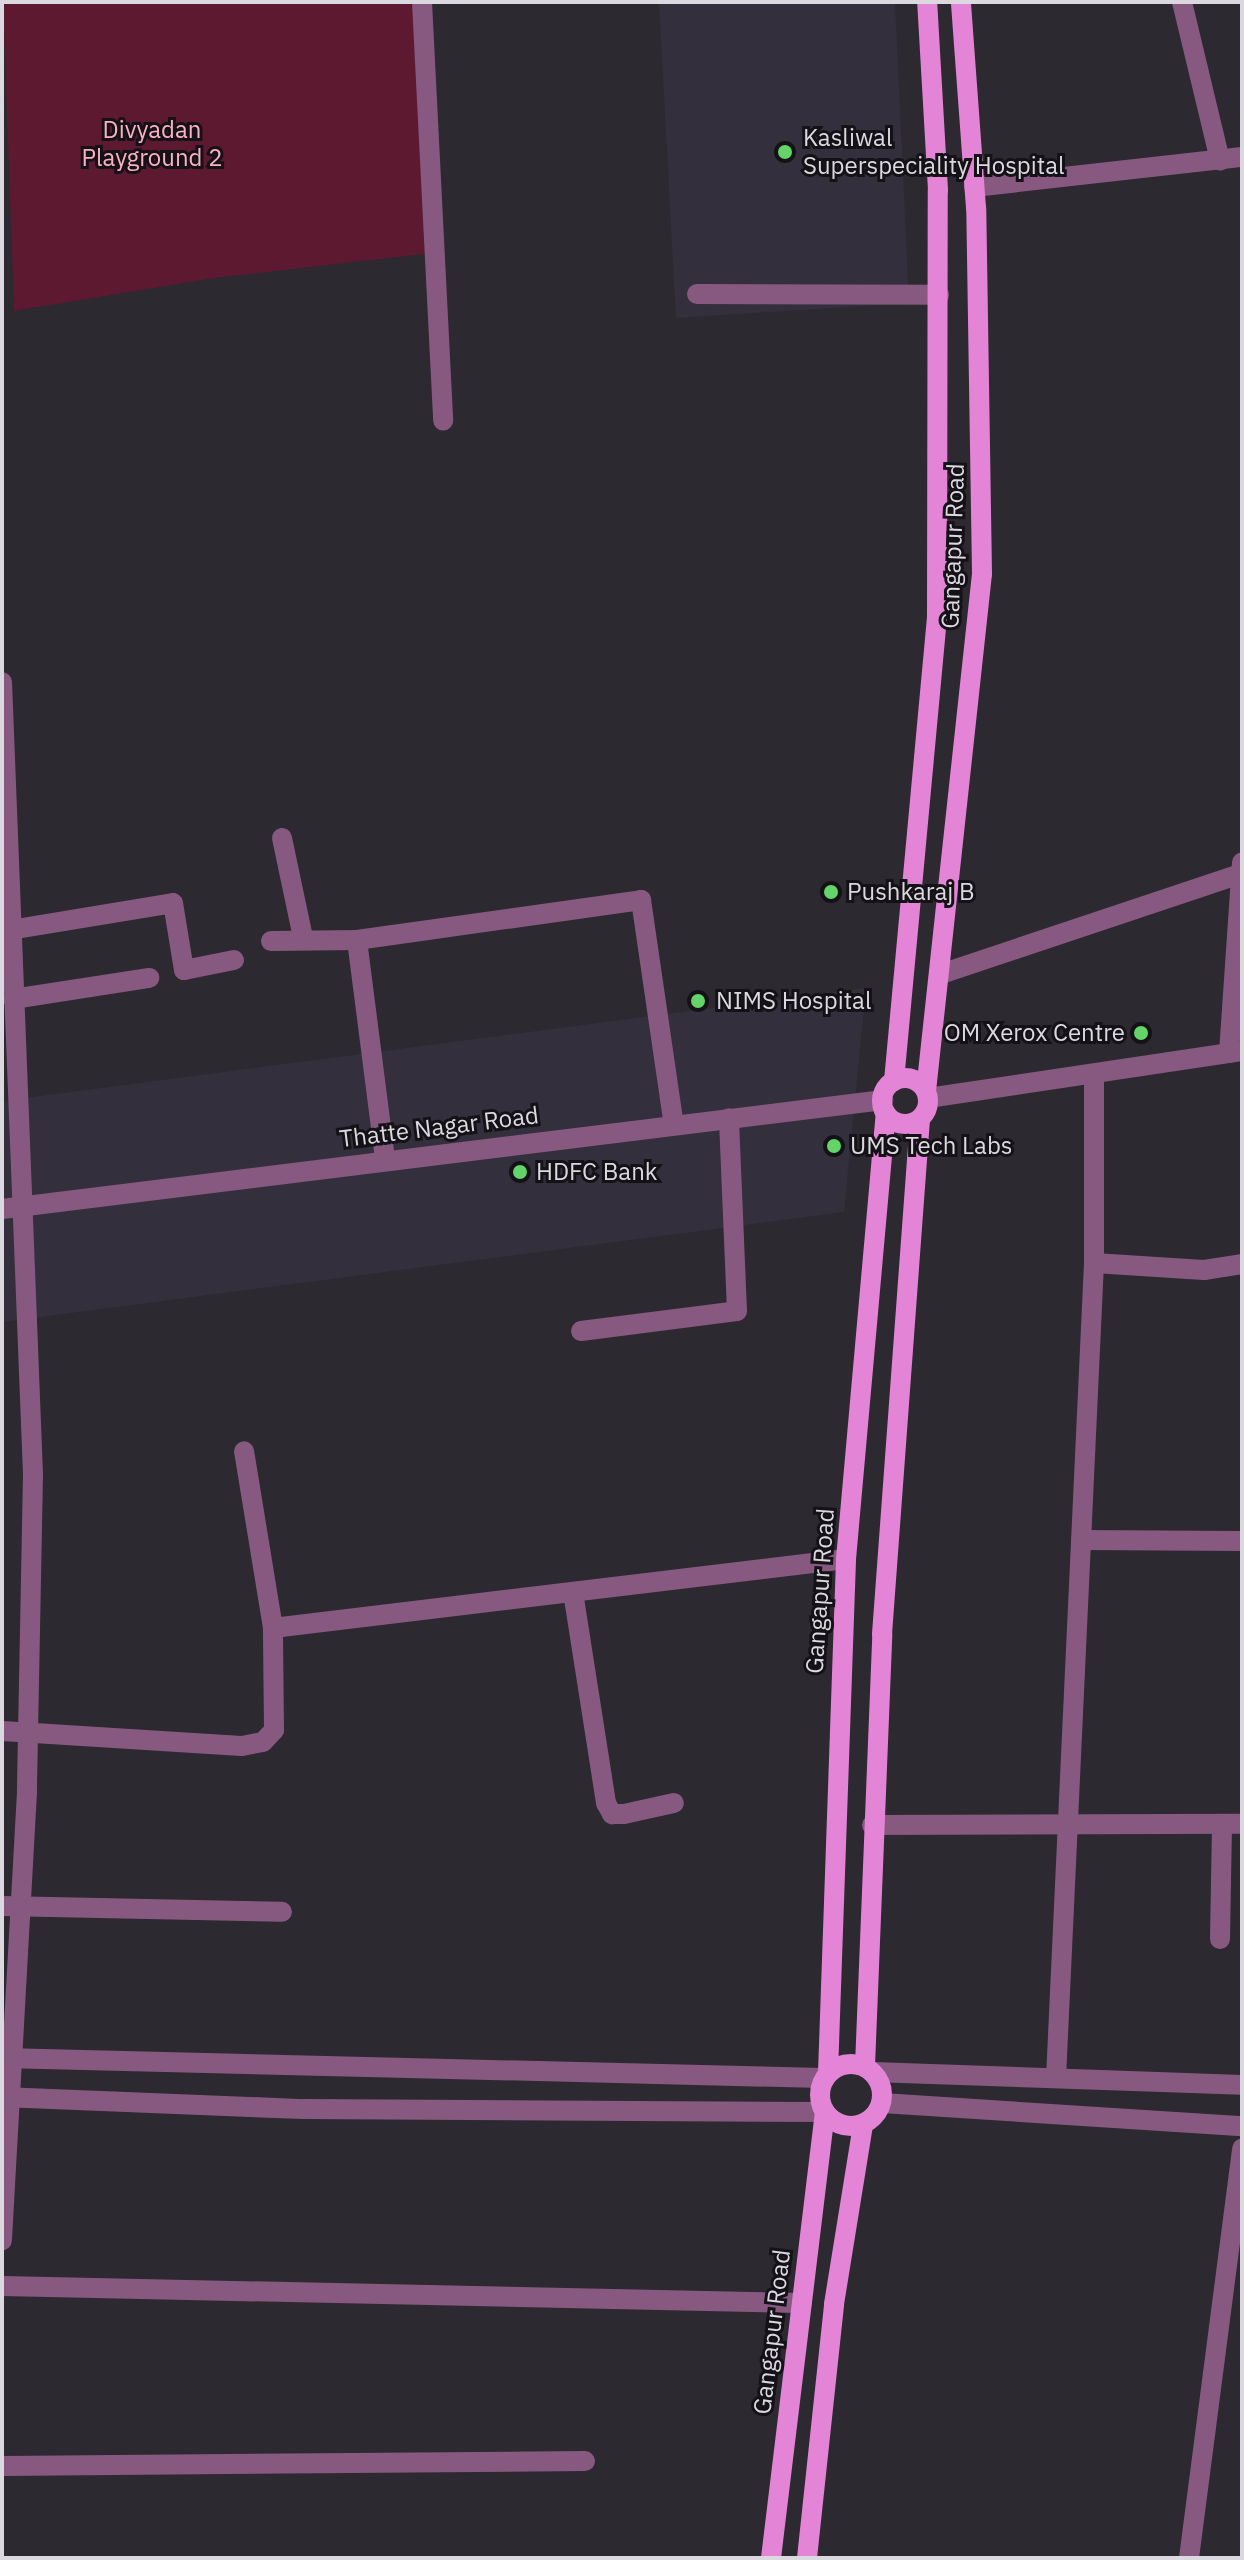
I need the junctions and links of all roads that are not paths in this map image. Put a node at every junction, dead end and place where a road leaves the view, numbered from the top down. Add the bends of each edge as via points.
1 (422, 2) edge
2 (927, 2) edge
3 (961, 2) edge
4 (1182, 2) edge
5 (1242, 157) edge
6 (1220, 160) junction
7 (974, 187) junction
8 (697, 294) dead end
9 (939, 295) junction
10 (443, 420) dead end
11 (2, 682) edge
12 (282, 838) dead end
13 (1242, 862) edge
14 (1242, 874) edge
15 (10, 930) junction
16 (303, 938) junction
17 (357, 940) junction
18 (271, 941) dead end
19 (234, 960) dead end
20 (941, 974) junction
21 (149, 978) dead end
22 (13, 999) junction
23 (1236, 1052) edge
24 (1094, 1075) junction
25 (894, 1081) junction
26 (927, 1094) junction
27 (884, 1107) junction
28 (729, 1118) junction
29 (920, 1119) junction
30 (674, 1125) junction
31 (385, 1160) junction
32 (10, 1208) edge
33 (1094, 1263) junction
34 (1242, 1264) edge
35 (581, 1331) dead end
36 (244, 1451) dead end
37 (1081, 1540) junction
38 (1242, 1541) edge
39 (846, 1559) junction
40 (573, 1592) junction
41 (273, 1628) junction
42 (2, 1731) edge
43 (29, 1732) junction
44 (674, 1803) dead end
45 (1068, 1823) junction
46 (1232, 1824) edge
47 (872, 1825) junction
48 (12, 1906) edge
49 (282, 1912) dead end
50 (1220, 1939) dead end
51 (8, 2058) edge
52 (869, 2069) junction
53 (826, 2076) junction
54 (1056, 2078) junction
55 (1242, 2085) edge
56 (6, 2098) edge
57 (882, 2103) junction
58 (825, 2112) junction
59 (863, 2124) junction
60 (1242, 2126) edge
61 (1242, 2148) edge
62 (2, 2240) edge
63 (2, 2286) edge
64 (802, 2303) junction
65 (585, 2461) dead end
66 (2, 2466) edge
67 (771, 2558) edge
68 (807, 2558) edge
69 (1189, 2558) edge

1 - 10 street
2 - 9 main road, Gangapur Road
3 - 7 main road, Gangapur Road
4 - 6 street
5 - 6 street
6 - 7 street
7 - 20 main road, Gangapur Road via 982,574
8 - 9 street
9 - 25 main road, Gangapur Road via 937,618
11 - 15 street
12 - 16 street
13 - 14 street
14 - 20 street
14 - 23 street
15 - 19 street via 173,903 184,970
15 - 22 street
16 - 17 street
16 - 18 street
17 - 30 street via 641,900
17 - 31 street
20 - 26 main road, Gangapur Road
21 - 22 street
22 - 32 street
23 - 24 street
24 - 26 street
24 - 33 street
25 - 26 main road via 908,1078
25 - 27 main road
26 - 29 main road
27 - 28 street, Thatte Nagar Road
27 - 29 main road via 906,1125
27 - 39 main road, Gangapur Road
28 - 30 street, Thatte Nagar Road
28 - 35 street via 737,1311
29 - 47 main road
30 - 31 street, Thatte Nagar Road
31 - 32 street, Thatte Nagar Road
32 - 43 street via 33,1474
33 - 34 street via 1204,1270
33 - 37 street
36 - 41 street
37 - 38 street
37 - 45 street
39 - 40 street
39 - 53 main road, Gangapur Road
40 - 41 street
40 - 44 street via 606,1803 612,1814
41 - 43 street via 274,1730 263,1742 242,1746
42 - 43 street
43 - 48 street
45 - 46 street
45 - 47 street
45 - 54 street
46 - 50 street
47 - 52 main road
48 - 49 street
48 - 51 street
51 - 53 street
51 - 56 street
52 - 53 main road via 845,2064
52 - 54 street
52 - 57 main road
53 - 58 main road
54 - 55 street
56 - 58 street via 304,2109
56 - 62 street
57 - 59 main road
57 - 60 street
58 - 59 main road via 842,2125
58 - 64 main road, Gangapur Road
59 - 68 main road via 834,2304
61 - 69 street
63 - 64 street
64 - 67 main road, Gangapur Road
65 - 66 street

